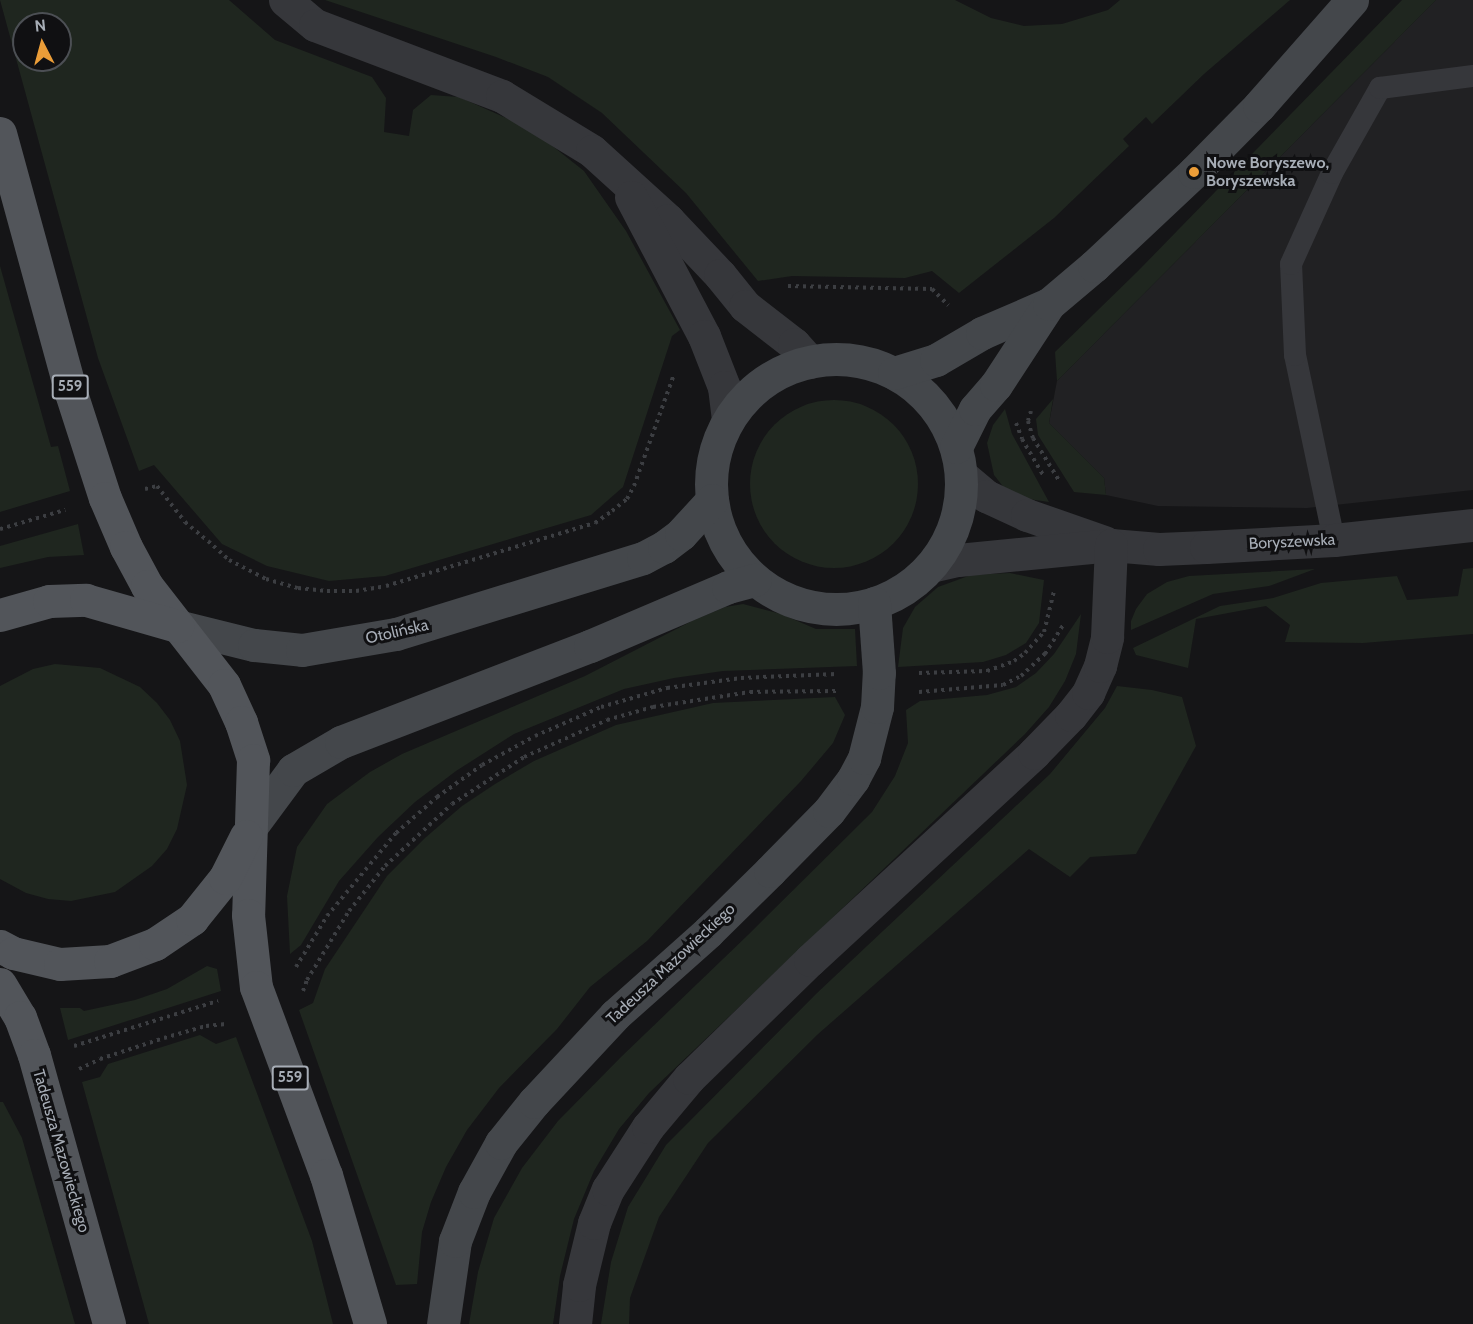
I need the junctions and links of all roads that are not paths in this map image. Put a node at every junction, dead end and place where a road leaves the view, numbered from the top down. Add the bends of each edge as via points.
1 (285, 0) edge
2 (1352, 0) edge
3 (1473, 76) edge
4 (0, 133) edge
5 (620, 177) junction
6 (1050, 304) junction
7 (810, 362) junction
8 (894, 373) junction
9 (728, 420) junction
10 (958, 461) junction
11 (712, 500) junction
12 (1473, 525) edge
13 (1055, 538) junction
14 (1334, 540) junction
15 (1111, 545) junction
16 (931, 566) junction
17 (755, 580) junction
18 (874, 603) junction
19 (0, 615) edge
20 (177, 626) junction
21 (251, 827) junction
22 (0, 946) edge
23 (0, 984) edge
24 (109, 1324) edge
25 (370, 1324) edge
26 (443, 1324) edge
27 (575, 1324) edge

1 - 5 street via 315,25 502,96 592,151
2 - 6 main road via 1259,106 1194,172
3 - 14 lane via 1380,88 1332,173 1291,264 1295,355
4 - 20 main road, 559 via 71,393 105,498 147,586
5 - 7 street via 668,220 745,306 794,344
5 - 9 street via 704,336 724,387
6 - 8 main road via 991,329 936,360
6 - 10 main road via 996,385 975,409
7 - 8 main road via 839,358
7 - 9 main road via 778,373 750,393
8 - 10 main road via 932,404 946,424
9 - 11 main road via 711,472
10 - 13 street, Boryszewska via 986,496
10 - 16 main road via 961,499 955,523
11 - 17 main road via 726,544
11 - 20 main road, Otolińska via 664,547 613,568 396,634 302,650 254,645
12 - 14 street, Boryszewska
13 - 15 street, Boryszewska
13 - 16 street, Boryszewska
14 - 15 street, Boryszewska via 1159,549
15 - 27 street via 1107,637 1088,693 1034,753 818,951 689,1078 648,1127 608,1190 594,1223 579,1285
16 - 18 main road via 905,588
17 - 18 main road via 782,597 812,606 843,609
17 - 21 main road via 728,587 590,646 341,742 293,770
18 - 26 main road, Tadeusza Mazowieckiego via 877,708 864,758 853,778 829,811 708,932 615,1015 501,1143 474,1192 455,1241
19 - 20 main road via 49,601 86,600
20 - 21 main road, 559 via 224,685 241,722 253,760
21 - 22 main road, 559 via 225,878 192,919 154,944 110,961 60,964
21 - 25 main road, 559 via 248,915 256,987 326,1175
23 - 24 main road, Tadeusza Mazowieckiego via 20,1017 34,1055

